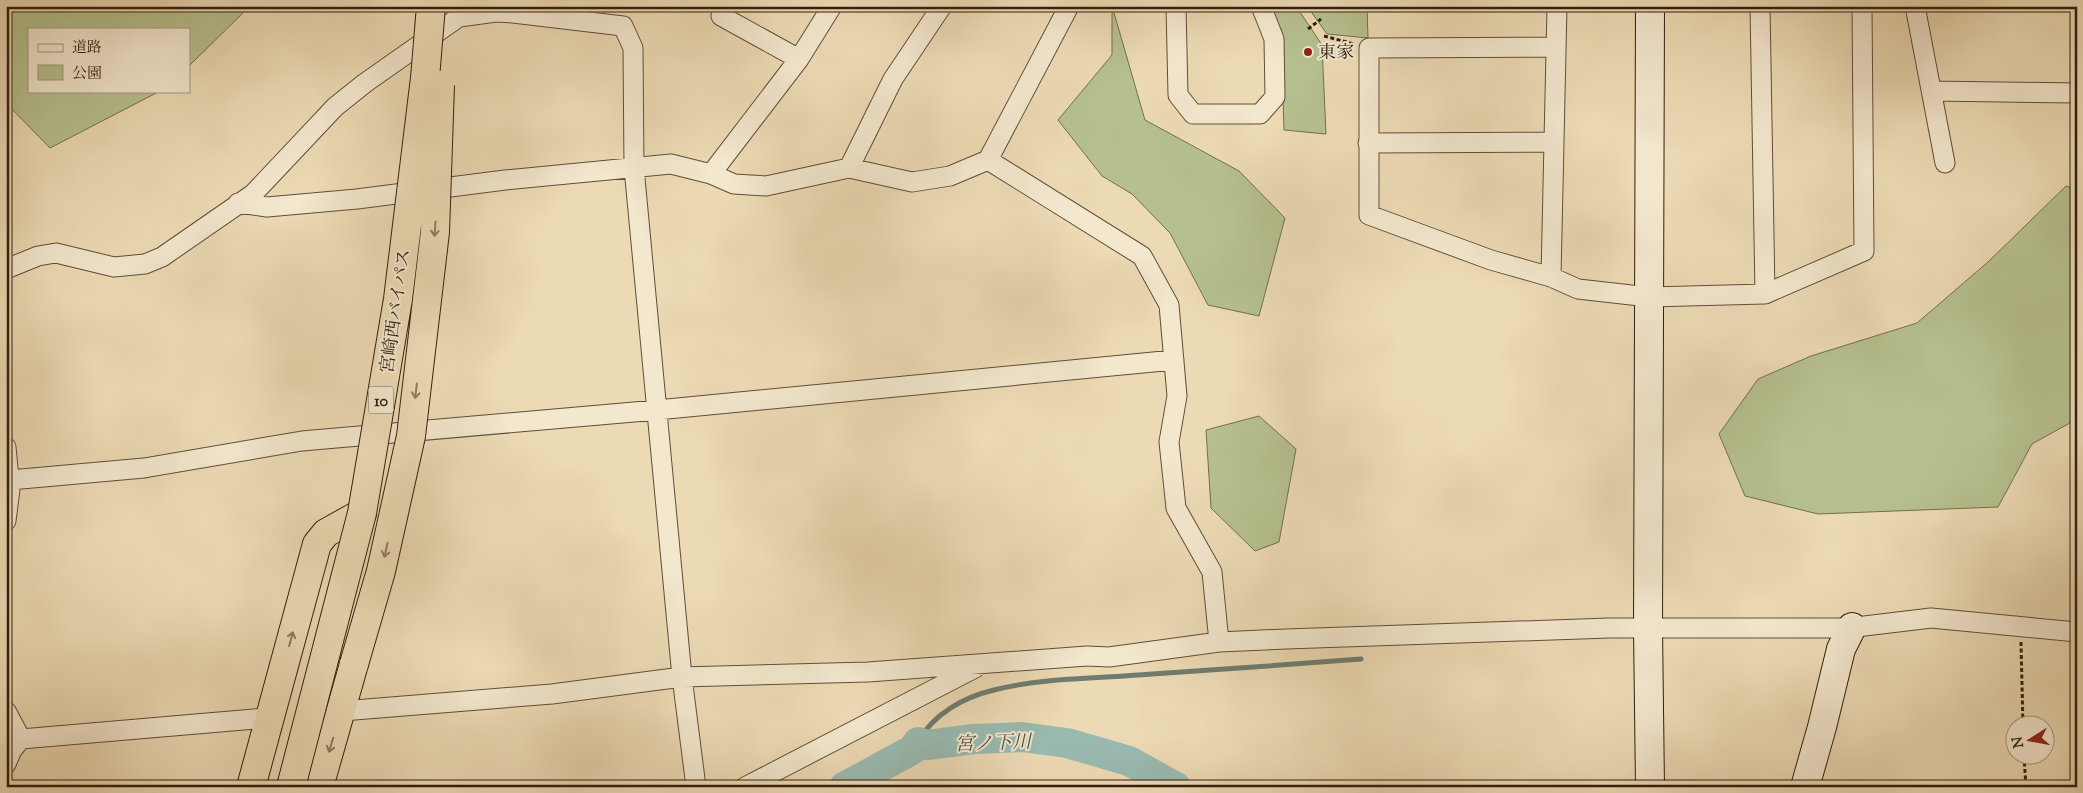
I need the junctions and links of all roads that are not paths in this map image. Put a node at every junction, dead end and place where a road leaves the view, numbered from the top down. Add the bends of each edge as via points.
1 (726, 6) edge
2 (832, 6) edge
3 (942, 6) edge
4 (1069, 6) edge
5 (1176, 6) edge
6 (1261, 6) edge
7 (1557, 6) edge
8 (1650, 6) edge
9 (1760, 6) edge
10 (1862, 6) edge
11 (1915, 6) edge
12 (436, 12) edge
13 (1555, 47) junction
14 (799, 59) junction
15 (1933, 91) junction
16 (2077, 93) edge
17 (1554, 142) junction
18 (1368, 143) junction
19 (988, 160) junction
20 (1945, 163) dead end
21 (634, 168) junction
22 (849, 168) junction
23 (711, 174) junction
24 (238, 203) junction
25 (6, 269) edge
26 (1551, 277) junction
27 (1765, 294) junction
28 (1649, 297) junction
29 (1174, 360) junction
30 (658, 410) junction
31 (6, 447) edge
32 (10, 480) junction
33 (362, 513) junction
34 (6, 521) edge
35 (1852, 627) junction
36 (1648, 629) junction
37 (2077, 632) edge
38 (1219, 642) junction
39 (984, 663) junction
40 (682, 677) junction
41 (6, 711) edge
42 (342, 711) junction
43 (270, 720) junction
44 (21, 739) junction
45 (6, 764) edge
46 (251, 787) edge
47 (291, 787) edge
48 (301, 787) edge
49 (319, 787) edge
50 (696, 787) edge
51 (745, 787) edge
52 (1650, 787) edge
53 (1805, 787) edge

1 - 14 street via 722,16
2 - 14 street
3 - 22 street via 893,78
4 - 19 street
5 - 6 street via 1178,95 1193,114 1260,114 1274,97 1274,39
7 - 13 street
8 - 28 street
9 - 27 street
10 - 27 street via 1864,251
11 - 15 street
12 - 33 highway, 宮崎西バイパス / 10, bridge via 398,299
12 -> 42 highway, bridge via 440,87 435,232 411,436 381,571
12 - 48 highway, 宮崎西バイパス / 10 via 418,210 389,408 349,611
13 - 17 street
13 - 18 street via 1369,48
14 - 23 street
15 - 16 street
15 - 20 street
17 - 18 street
17 - 26 street
18 - 26 street via 1369,215 1491,260
19 - 22 street via 950,176 912,182
19 - 29 street via 1142,256 1169,305
21 - 23 street via 671,164
21 - 24 street via 267,207
21 - 24 street via 633,48 623,26 496,12 459,18 365,83 335,108 253,194
21 - 30 street
22 - 23 street via 766,186 734,184
24 - 25 street via 162,257 144,264 114,267 56,253 38,256
26 - 28 street via 1578,289
27 - 28 street
28 - 36 street
29 - 30 street
29 - 38 street via 1177,396 1169,442 1176,508 1212,572
30 - 32 street via 302,441 144,468
30 - 40 street
31 - 32 street
32 - 34 street
43 -> 33 highway via 317,544 326,533
33 - 47 highway, 宮崎西バイパス / 10, bridge
35 - 36 street
35 - 37 street via 1932,618
35 - 53 street via 1840,649
36 - 38 street
36 - 52 street
38 - 39 street via 1109,657
39 - 40 street via 868,672
39 - 51 street
40 - 42 street via 552,694
40 - 50 street
41 - 44 street
42 -> 49 highway
43 - 44 street
43 - 46 highway
44 - 45 street

